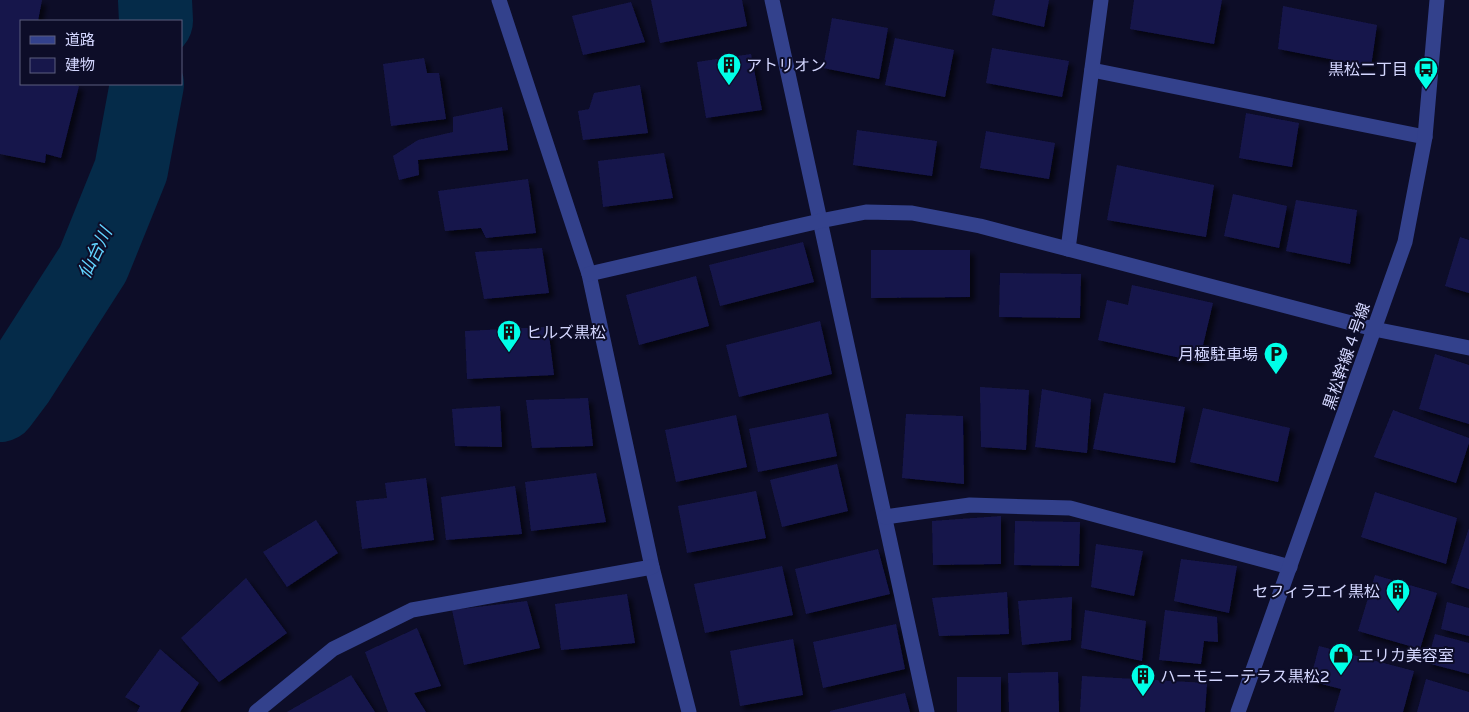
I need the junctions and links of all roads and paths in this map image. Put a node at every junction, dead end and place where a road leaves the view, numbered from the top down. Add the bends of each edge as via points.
1 (499, 0) edge
2 (772, 0) edge
3 (1101, 0) edge
4 (1437, 0) edge
5 (1092, 70) junction
6 (1425, 137) junction
7 (820, 220) junction
8 (1068, 249) junction
9 (590, 274) junction
10 (1374, 329) junction
11 (1469, 348) edge
12 (885, 517) junction
13 (652, 567) junction
14 (1290, 567) junction
15 (256, 712) edge
16 (689, 712) edge
17 (927, 712) edge
18 (1238, 712) edge

1 - 9 street
2 - 7 street
3 - 5 street
4 - 6 street, 黒松幹線４号線
5 - 6 street
5 - 8 street
6 - 10 street, 黒松幹線４号線 via 1406,242
7 - 8 street via 866,212 912,213 980,226
7 - 9 street
7 - 12 street
8 - 10 street
9 - 13 street
10 - 11 street
10 - 14 street, 黒松幹線４号線
12 - 14 street via 970,505 1070,508
12 - 17 street
13 - 15 street via 412,610 333,649
13 - 16 street
14 - 18 street, 黒松幹線４号線

